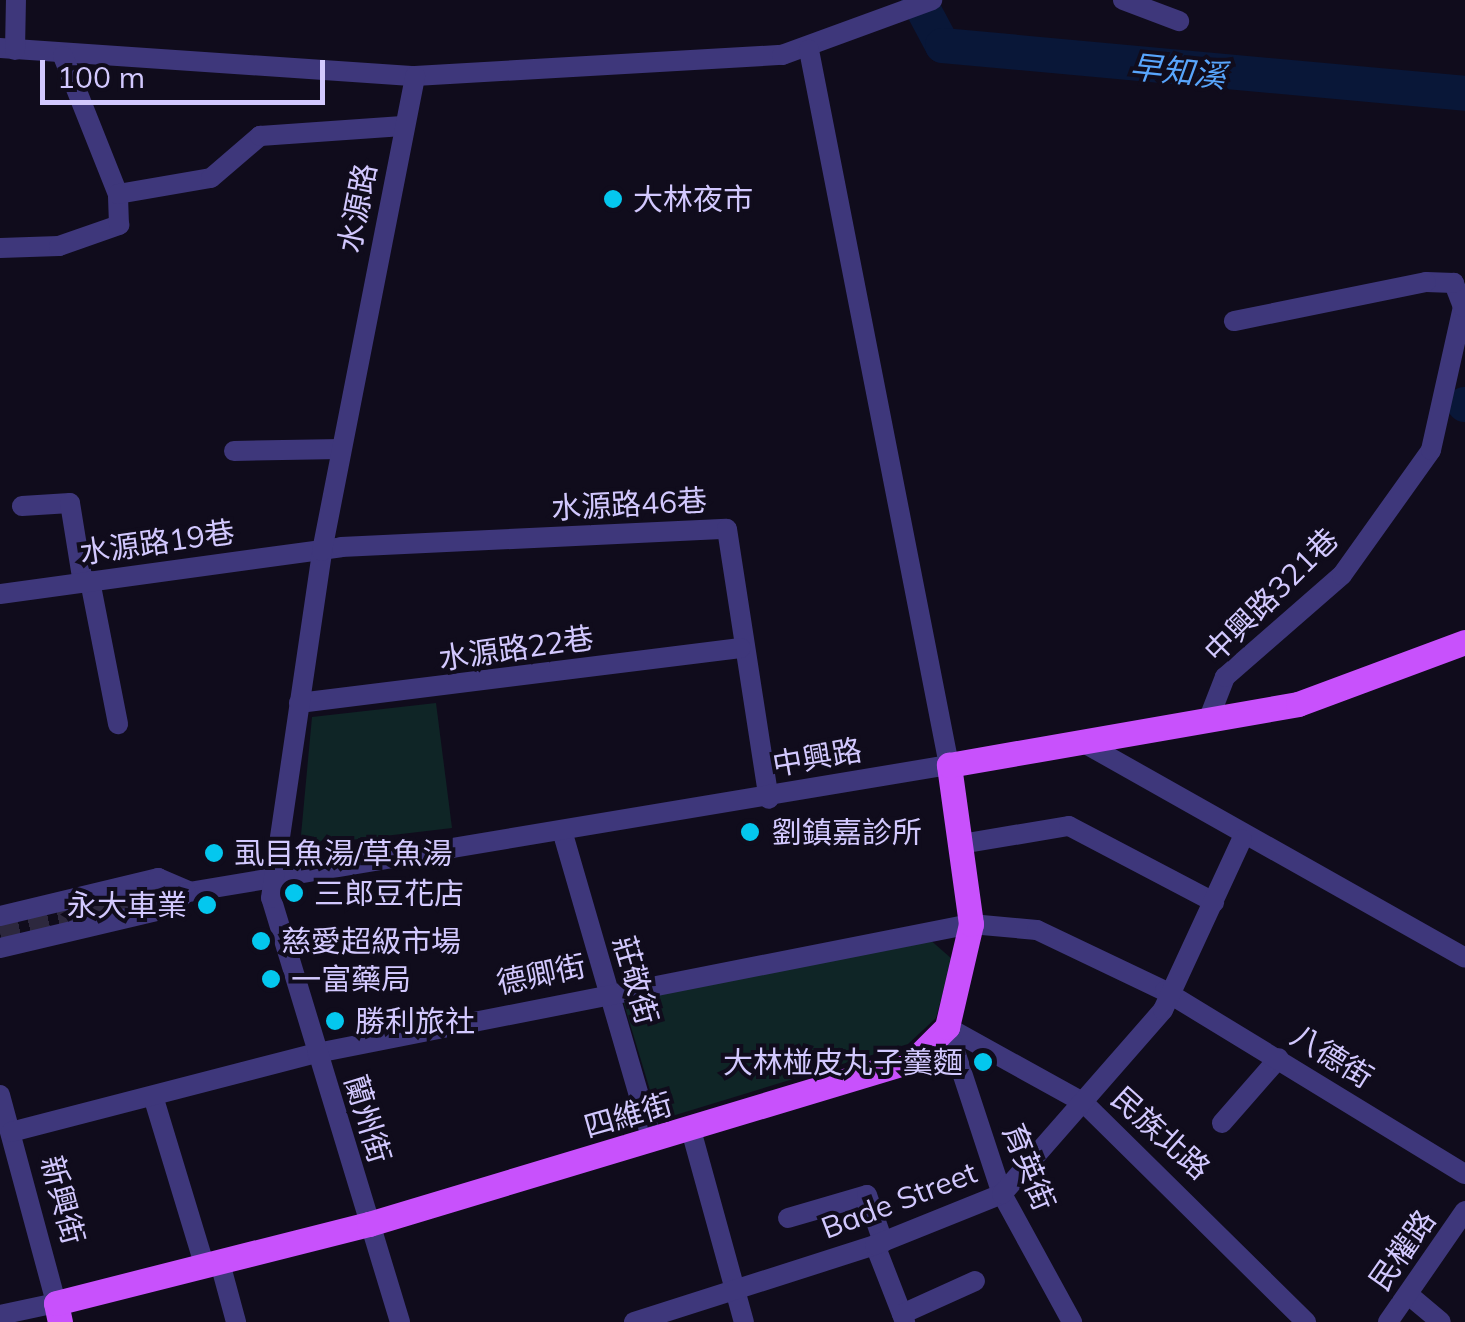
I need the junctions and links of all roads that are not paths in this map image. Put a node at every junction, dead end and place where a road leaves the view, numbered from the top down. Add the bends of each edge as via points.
1 (16, 0) edge
2 (932, 0) edge
3 (1124, 0) edge
4 (1179, 21) dead end
5 (8, 49) edge
6 (809, 50) junction
7 (63, 56) junction
8 (415, 76) junction
9 (404, 126) junction
10 (118, 194) junction
11 (0, 248) edge
12 (1234, 320) dead end
13 (341, 449) junction
14 (234, 451) dead end
15 (22, 506) dead end
16 (322, 551) junction
17 (87, 582) junction
18 (0, 594) edge
19 (1465, 642) edge
20 (741, 648) junction
21 (299, 703) junction
22 (1209, 718) junction
23 (118, 724) dead end
24 (1084, 743) junction
25 (950, 765) junction
26 (769, 798) junction
27 (563, 834) junction
28 (1242, 839) junction
29 (961, 844) junction
30 (272, 873) junction
31 (179, 893) junction
32 (1214, 902) junction
33 (0, 916) edge
34 (971, 924) junction
35 (0, 948) edge
36 (1465, 958) edge
37 (608, 990) junction
38 (1165, 991) junction
39 (947, 1026) junction
40 (317, 1054) junction
41 (1279, 1058) junction
42 (0, 1095) edge
43 (153, 1096) junction
44 (1084, 1103) junction
45 (1222, 1123) dead end
46 (690, 1130) junction
47 (12, 1132) junction
48 (652, 1141) junction
49 (1465, 1174) edge
50 (1002, 1194) junction
51 (1465, 1211) edge
52 (788, 1218) dead end
53 (369, 1224) junction
54 (879, 1244) junction
55 (212, 1265) junction
56 (975, 1281) dead end
57 (735, 1289) junction
58 (1410, 1296) junction
59 (58, 1312) edge
60 (0, 1316) edge
61 (904, 1318) edge
62 (658, 1319) edge
63 (236, 1322) edge
64 (400, 1322) edge
65 (634, 1322) edge
66 (744, 1322) edge
67 (1072, 1322) edge
68 (1306, 1322) edge
69 (1388, 1322) edge
70 (1441, 1322) edge

1 - 5 street
2 - 6 street
3 - 4 street
5 - 7 street
6 - 8 street
6 - 25 street
7 - 8 street
7 - 10 street
8 - 9 street, 水源路
9 - 10 street via 260,136 211,178
9 - 13 street, 水源路
10 - 11 street via 119,226 59,246
12 - 22 street, 中興路321巷 via 1426,282 1454,283 1463,307 1431,450 1342,575 1226,677
13 - 14 street
13 - 16 street, 水源路
15 - 17 street via 70,503
16 - 17 street, 水源路19巷
16 - 20 street, 水源路46巷 via 726,529
16 - 21 street, 水源路
17 - 18 street, 水源路19巷
17 - 23 street
19 - 22 main road, 中興路 via 1298,704
20 - 21 street, 水源路22巷
20 - 26 street, 水源路46巷
21 - 30 street, 水源路
22 - 24 main road, 中興路
24 - 25 main road, 中興路
24 - 28 street
25 - 26 street, 中興路
25 - 29 main road
26 - 27 street, 中興路
27 - 30 street, 中興路
27 - 37 street, 莊敬街
28 - 32 street, Bade Street
28 - 36 street
29 - 32 street via 1069,826
29 - 34 main road
30 - 31 street, 中興路
30 - 40 street, 蘭州街 via 271,898
31 - 33 street via 158,878
31 - 35 street via 169,908
32 - 38 street, Bade Street
34 - 37 street, 德卿街
34 - 38 street, 德卿街 via 1037,930
34 - 39 main road
37 - 40 street, 德卿街
37 - 48 street, 莊敬街
38 - 41 street, 八德街
38 - 44 street, Bade Street via 1163,1010
39 - 44 street, 民族北路
39 - 46 main road, 四維街 via 914,1060
39 - 50 street, 育英街
40 - 43 street, 德卿街
40 - 53 street, 蘭州街
41 - 45 street
41 - 49 street, 八德街
42 - 47 street, 新興街
43 - 47 street, 德卿街
43 - 55 street
44 - 50 street, Bade Street
44 - 68 street, 民族北路
46 - 48 main road, 四維街
46 - 57 street
47 - 59 street, 新興街
48 - 53 main road, 四維街
50 - 54 street, Bade Street
50 - 67 street, 育英街
51 - 58 street, 民權路
52 - 54 street via 867,1194
53 - 55 main road, 四維街
53 - 64 street, 蘭州街
54 - 57 street, Bade Street
54 - 61 street
55 - 59 main road, 四維街
55 - 63 street
56 - 61 street
57 - 62 street, Bade Street
57 - 66 street
58 - 69 street, 民權路
58 - 70 street
59 - 60 street
62 - 65 street, Bade Street

